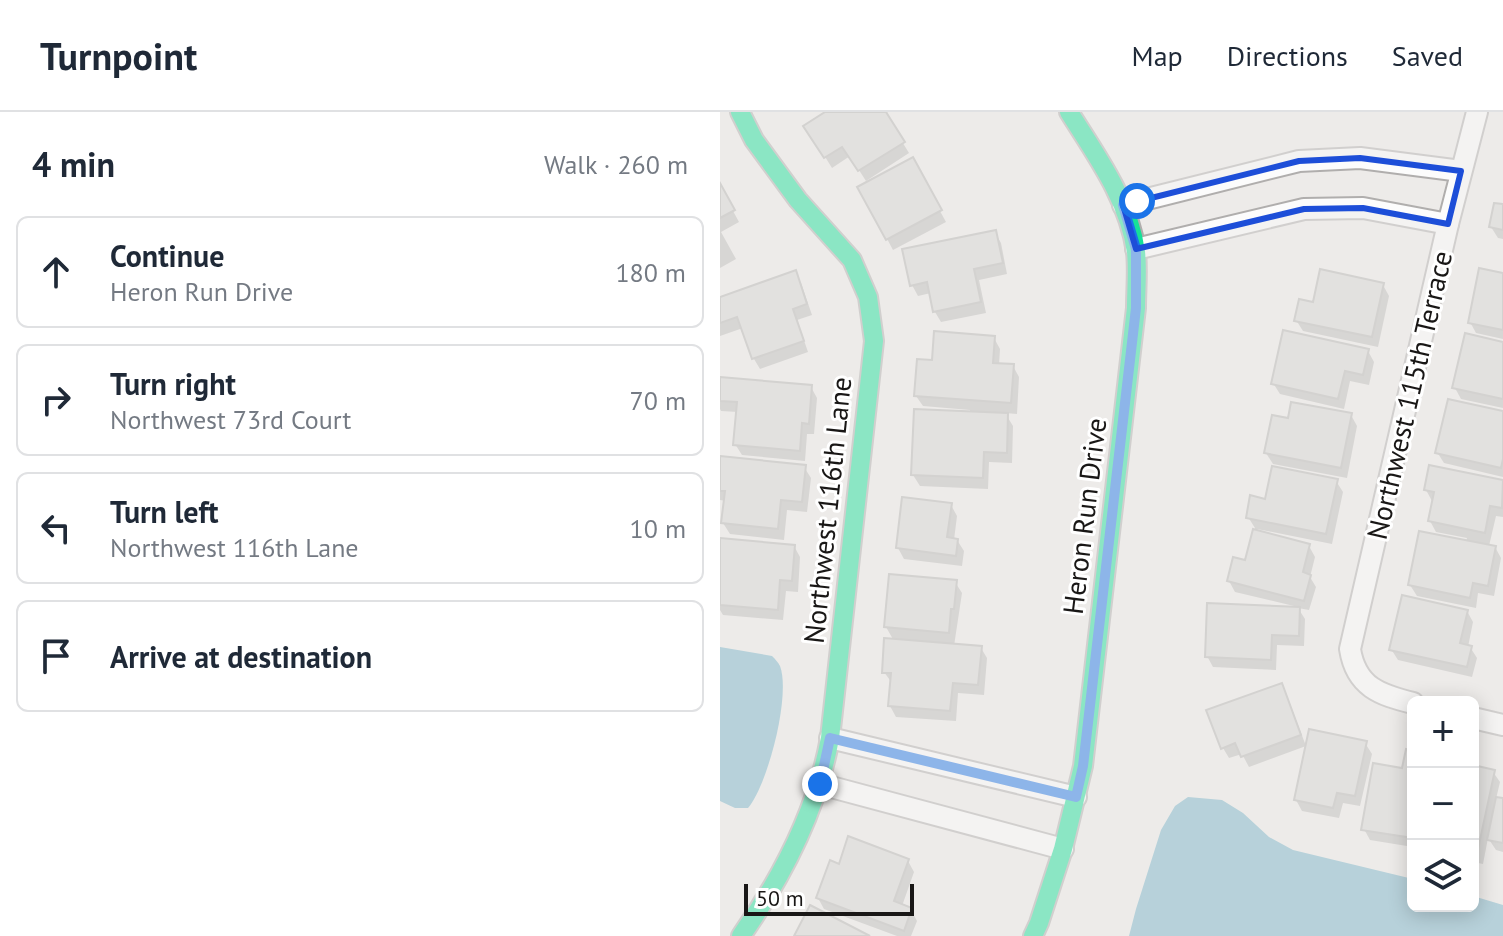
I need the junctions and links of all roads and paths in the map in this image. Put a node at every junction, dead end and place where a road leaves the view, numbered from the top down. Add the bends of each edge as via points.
1 (740, 112) edge
2 (1069, 112) edge
3 (1477, 112) edge
4 (1461, 171) junction
5 (1123, 205) junction
6 (1448, 224) junction
7 (1136, 249) junction
8 (1407, 701) edge
9 (1479, 719) edge
10 (1503, 725) edge
11 (830, 738) junction
12 (820, 784) junction
13 (1076, 797) junction
14 (1063, 849) junction
15 (741, 936) edge
16 (1033, 936) edge

1 - 11 street, Northwest 116th Lane via 798,200 852,260 868,297 874,341
2 - 5 street, Heron Run Drive
3 - 4 street, Northwest 115th Terrace
4 - 5 street via 1360,158 1299,161
4 - 6 street, Northwest 115th Terrace
5 - 7 street, Heron Run Drive
6 - 7 street via 1363,208 1304,209
6 - 8 street, Northwest 115th Terrace via 1350,649 1360,677 1379,693
7 - 13 street, Heron Run Drive via 1128,385
9 - 10 street
11 - 12 street, Northwest 116th Lane
11 - 13 street
12 - 14 street
12 - 15 street, Northwest 116th Lane via 791,850
13 - 14 street, Heron Run Drive
14 - 16 street, Heron Run Drive

